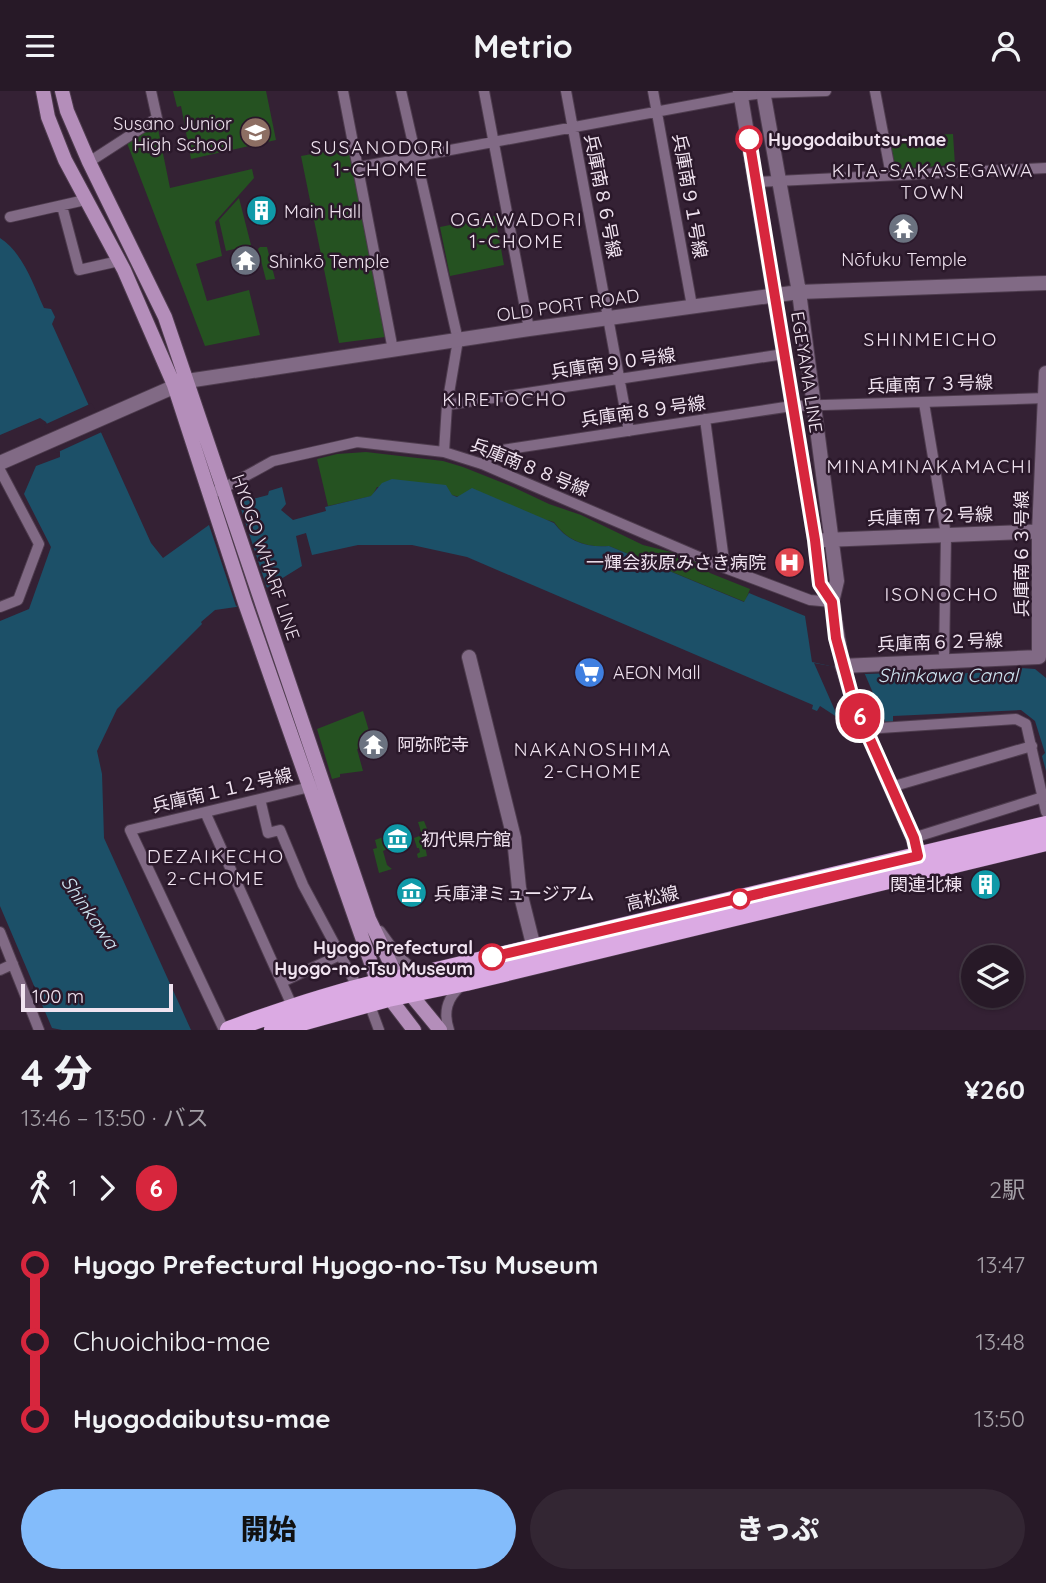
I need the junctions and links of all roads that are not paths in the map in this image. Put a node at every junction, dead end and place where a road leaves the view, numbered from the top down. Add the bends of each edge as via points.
1 (43, 91) edge
2 (62, 91) edge
3 (151, 91) edge
4 (343, 91) edge
5 (401, 91) edge
6 (484, 91) edge
7 (566, 91) edge
8 (653, 91) edge
9 (825, 91) edge
10 (875, 91) edge
11 (763, 92) edge
12 (741, 94) edge
13 (657, 112) junction
14 (573, 129) junction
15 (494, 141) junction
16 (416, 155) junction
17 (89, 162) junction
18 (359, 167) junction
19 (1046, 168) edge
20 (891, 176) junction
21 (779, 180) junction
22 (757, 182) junction
23 (103, 191) junction
24 (85, 200) junction
25 (62, 207) junction
26 (10, 217) dead end
27 (138, 262) junction
28 (122, 265) junction
29 (1046, 283) edge
30 (799, 292) junction
31 (775, 295) junction
32 (692, 306) junction
33 (609, 318) junction
34 (529, 329) junction
35 (458, 340) junction
36 (393, 350) junction
37 (784, 354) junction
38 (1046, 373) edge
39 (620, 380) junction
40 (181, 383) junction
41 (1045, 398) edge
42 (924, 403) junction
43 (447, 405) junction
44 (815, 405) junction
45 (792, 406) junction
46 (705, 419) junction
47 (629, 431) junction
48 (444, 452) junction
49 (0, 463) edge
50 (482, 464) junction
51 (0, 470) edge
52 (218, 498) junction
53 (1043, 531) edge
54 (946, 535) junction
55 (831, 539) junction
56 (815, 540) junction
57 (725, 568) junction
58 (252, 600) junction
59 (832, 602) junction
60 (0, 607) edge
61 (1042, 655) edge
62 (469, 657) dead end
63 (944, 661) junction
64 (843, 667) junction
65 (864, 725) junction
66 (1032, 746) junction
67 (324, 784) junction
68 (309, 787) junction
69 (891, 787) junction
70 (1043, 797) junction
71 (260, 799) junction
72 (205, 812) junction
73 (1046, 812) edge
74 (1046, 825) edge
75 (1046, 842) edge
76 (918, 856) junction
77 (369, 919) junction
78 (0, 932) edge
79 (340, 955) junction
80 (536, 955) junction
81 (13, 964) junction
82 (0, 970) edge
83 (420, 975) junction
84 (282, 982) junction
85 (466, 982) junction
86 (403, 986) junction
87 (358, 988) junction
88 (383, 991) junction
89 (369, 1003) junction
90 (295, 1014) junction
91 (39, 1030) edge
92 (226, 1030) edge
93 (273, 1030) edge
94 (379, 1030) edge
95 (414, 1030) edge
96 (440, 1030) edge
97 (449, 1030) edge

1 - 24 main road, HYOGO WHARF LINE via 48,117
2 - 17 main road, HYOGO WHARF LINE
3 - 17 street via 157,118
4 - 18 street
5 - 16 street
6 - 15 street
7 - 14 street, 兵庫南８６号線
8 - 13 street, 兵庫南９１号線
9 - 11 street
10 - 20 street
11 - 12 street
11 - 21 street, EGEYAMA LINE
12 - 13 street
12 - 22 street, EGEYAMA LINE
13 - 14 street
13 - 32 street, 兵庫南９１号線
14 - 15 street
14 - 33 street, 兵庫南８６号線
15 - 16 street
15 - 34 street
16 - 18 street
16 - 35 street
17 - 23 main road, HYOGO WHARF LINE
18 - 36 street
19 - 20 street
20 - 21 street
21 - 22 street
21 - 30 street, EGEYAMA LINE
22 - 31 street, EGEYAMA LINE
23 - 24 main road
23 - 27 main road, HYOGO WHARF LINE
24 - 25 street
24 - 28 main road, HYOGO WHARF LINE
25 - 26 street
25 - 28 street via 79,271
27 - 28 main road
27 - 40 main road, HYOGO WHARF LINE via 165,317
28 - 40 main road, HYOGO WHARF LINE
29 - 30 street, OLD PORT ROAD
30 - 31 street, OLD PORT ROAD
30 - 44 street, EGEYAMA LINE
31 - 32 street, OLD PORT ROAD
31 - 37 street, EGEYAMA LINE
32 - 33 street, OLD PORT ROAD
33 - 34 street, OLD PORT ROAD
33 - 39 street, 兵庫南８６号線
34 - 35 street, OLD PORT ROAD
35 - 36 street, OLD PORT ROAD
35 - 43 street
36 - 40 street, OLD PORT ROAD
37 - 39 street, 兵庫南９０号線
37 - 45 street, EGEYAMA LINE
38 - 41 street, 兵庫南６３号線
39 - 43 street, 兵庫南９０号線
39 - 47 street, 兵庫南８６号線
40 - 49 street, OLD PORT ROAD
40 - 52 main road, HYOGO WHARF LINE
41 - 42 street, 兵庫南７３号線
41 - 53 street, 兵庫南６３号線
42 - 44 street, 兵庫南７３号線
42 - 54 street
43 - 48 street
44 - 45 street, 兵庫南８９号線
44 - 55 street, EGEYAMA LINE
45 - 46 street, 兵庫南８９号線
45 - 56 street, EGEYAMA LINE
46 - 47 street, 兵庫南８９号線
46 - 57 street
47 - 50 street, 兵庫南８９号線 via 496,451
48 - 50 street, 兵庫南８８号線
48 - 52 street, 兵庫南８８号線 via 357,442 273,461
50 - 57 street, 兵庫南８８号線
51 - 60 street via 39,544 18,600
52 - 58 main road, HYOGO WHARF LINE
53 - 54 street, 兵庫南７２号線
53 - 61 street, 兵庫南６３号線
54 - 55 street, 兵庫南７２号線
54 - 63 street
55 - 56 street, 兵庫南７２号線
55 - 59 street, EGEYAMA LINE via 837,581
56 - 59 street, EGEYAMA LINE via 820,584
57 - 59 street, 兵庫南８８号線 via 810,600
58 - 67 main road, HYOGO WHARF LINE
58 - 68 main road, HYOGO WHARF LINE
59 - 64 street
61 - 63 street, 兵庫南６２号線
62 - 80 street via 514,838 519,888
63 - 64 street, 兵庫南６２号線
64 - 65 street
65 - 66 street via 1016,719 1026,724
65 - 69 street
66 - 69 street
66 - 70 street
67 - 68 street, 兵庫南１１２号線
67 - 77 main road, HYOGO WHARF LINE
68 - 71 street, 兵庫南１１２号線
68 - 88 main road, HYOGO WHARF LINE
69 - 76 street
70 - 73 street
70 - 76 street via 934,830
71 - 72 street, 兵庫南１１２号線
71 - 79 street via 268,833 280,830
72 - 84 street
72 - 92 street, 兵庫南１１２号線 via 130,830
74 - 76 main road, 高松線
75 - 76 main road, 高松線
76 - 80 main road, 高松線
77 - 83 street
77 - 86 main road, HYOGO WHARF LINE
78 - 81 street
79 - 84 street
79 - 87 street
80 - 83 main road, 高松線
80 - 85 main road, 高松線
81 - 82 street
81 - 91 street
83 - 86 main road, 高松線
84 - 90 street
85 - 86 main road, 高松線
85 - 97 street via 451,995 446,1007
86 - 88 main road, 高松線
86 - 96 main road, HYOGO WHARF LINE
87 - 88 main road, 高松線
87 - 90 main road, 高松線
88 - 89 main road, 高松線
88 - 95 main road, HYOGO WHARF LINE
89 - 90 main road, 高松線
89 - 94 street
90 - 92 main road, 高松線
90 - 93 main road, 高松線

